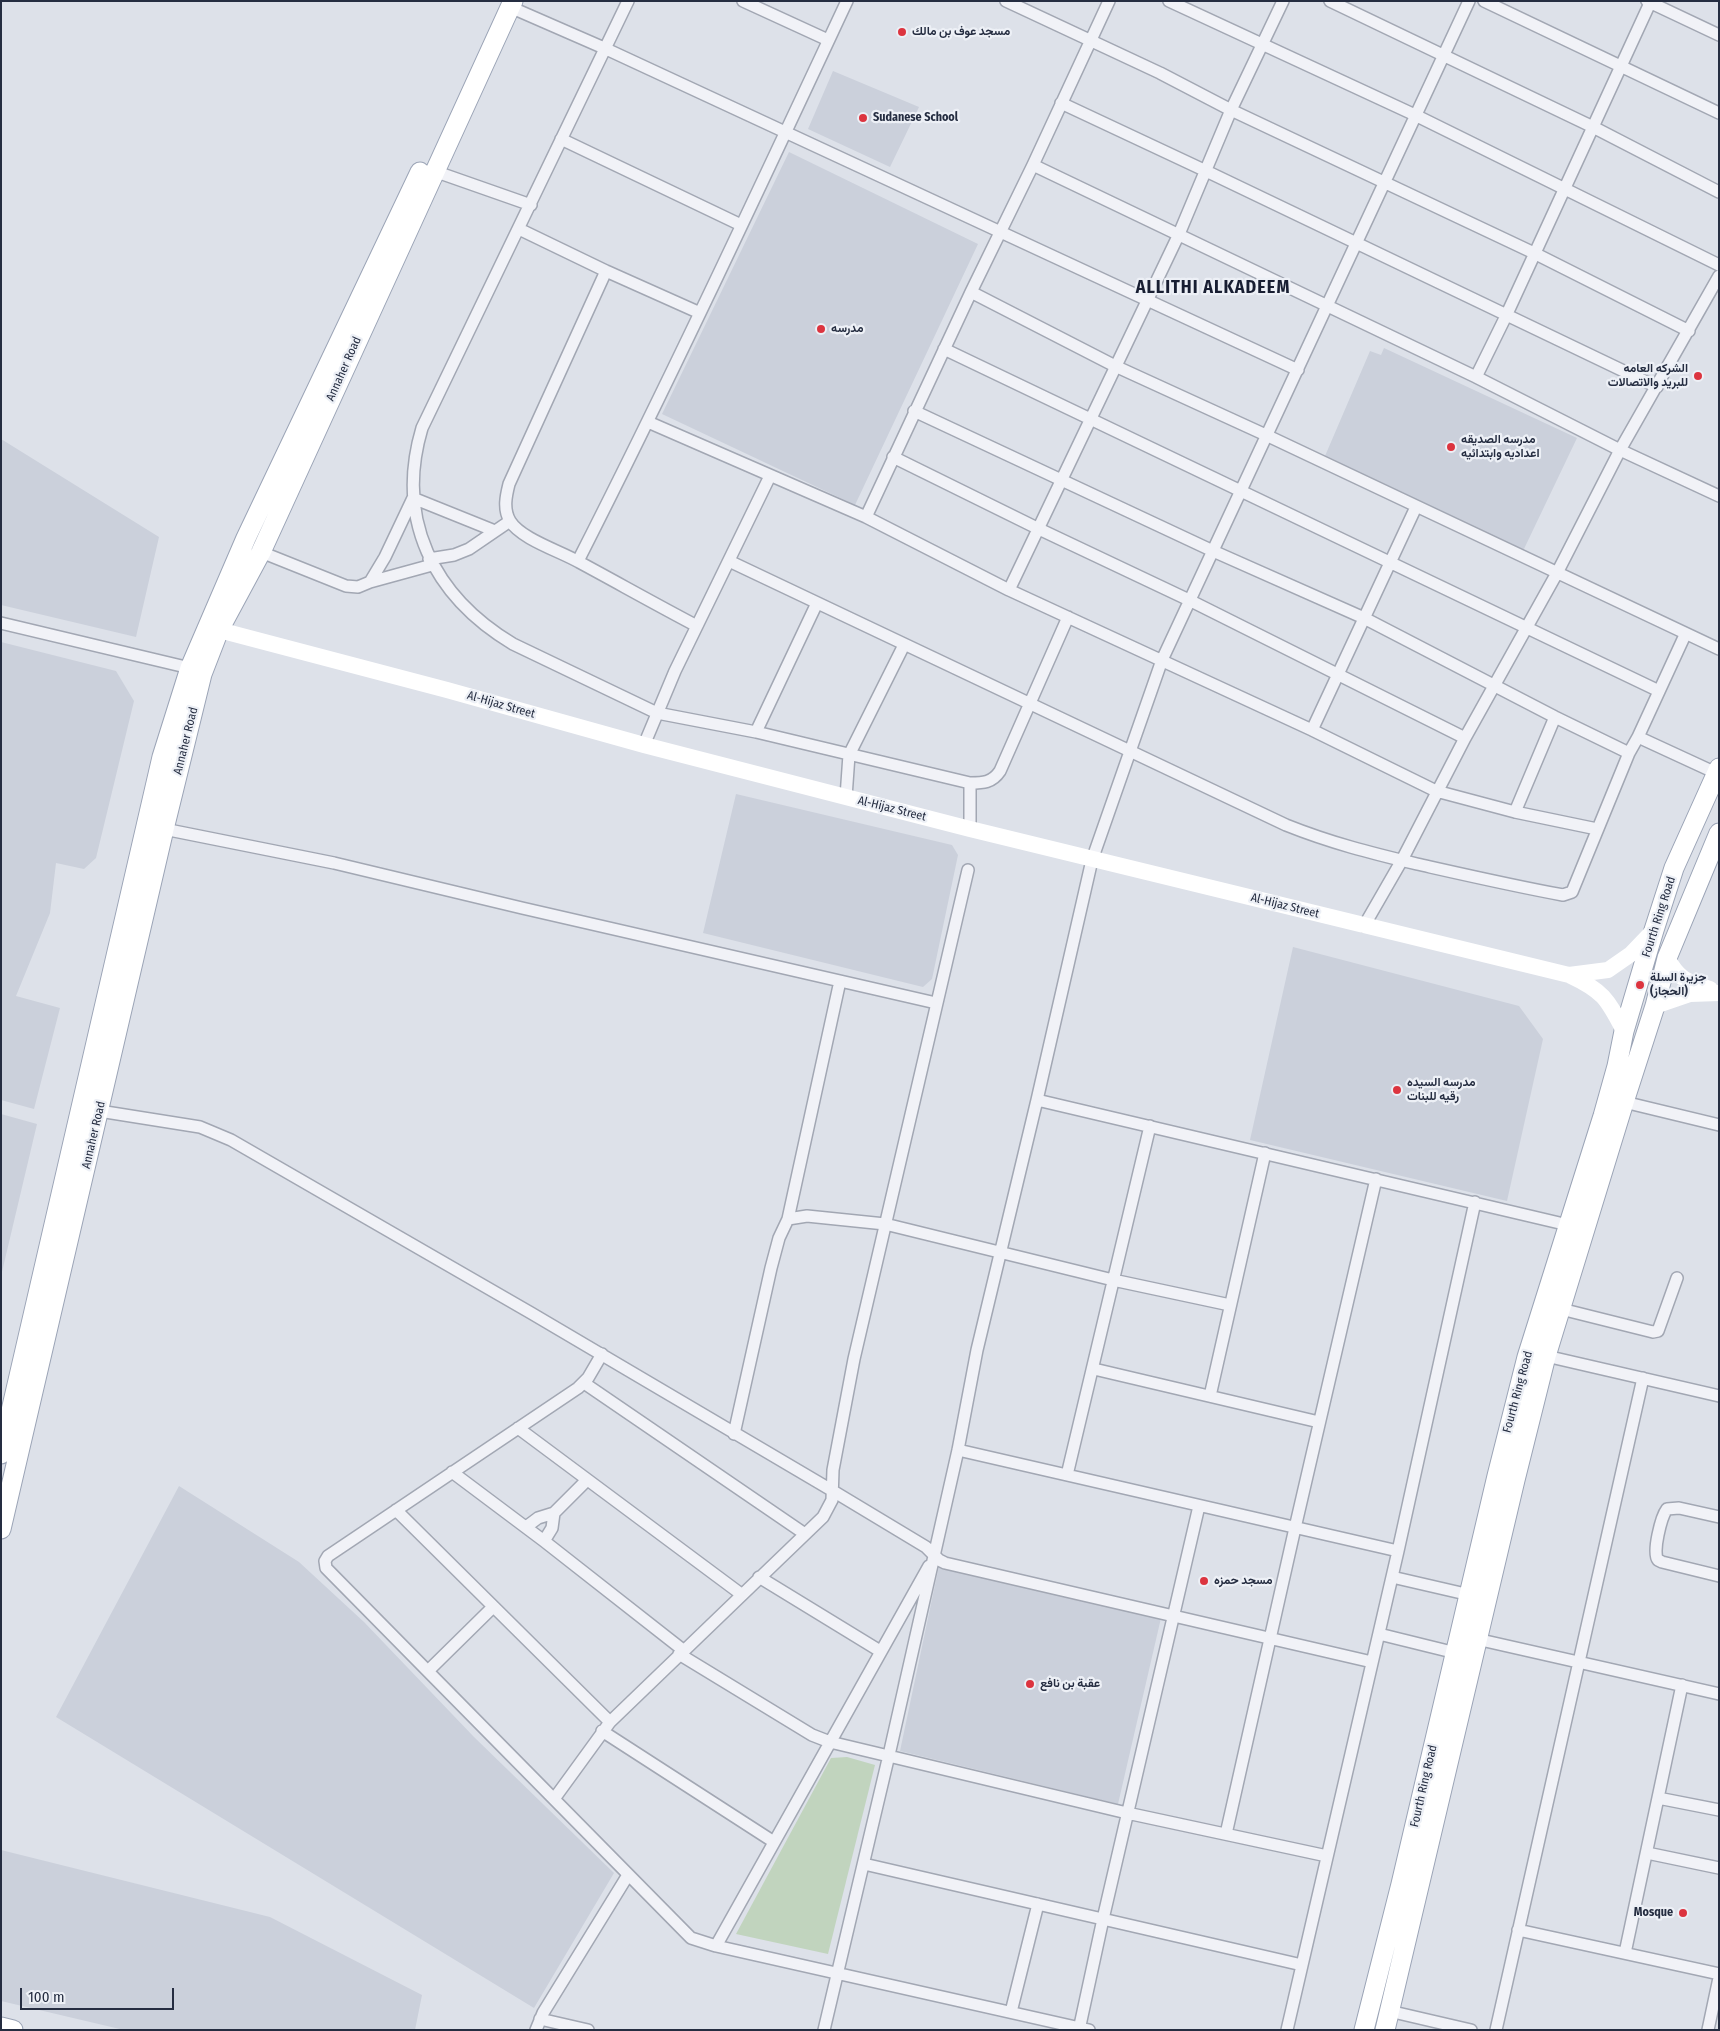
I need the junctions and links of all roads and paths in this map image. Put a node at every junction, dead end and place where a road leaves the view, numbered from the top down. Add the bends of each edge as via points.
1 (628, 1) edge
2 (743, 1) edge
3 (847, 1) edge
4 (1006, 1) edge
5 (1109, 1) edge
6 (1169, 1) edge
7 (1283, 1) edge
8 (1330, 1) edge
9 (1469, 1) edge
10 (1484, 1) edge
11 (1648, 2) edge
12 (508, 3) edge
13 (1719, 35) edge
14 (828, 40) junction
15 (1089, 41) junction
16 (1263, 44) junction
17 (604, 48) junction
18 (1444, 55) junction
19 (1622, 67) junction
20 (1061, 103) junction
21 (1231, 110) junction
22 (1719, 113) edge
23 (1415, 115) junction
24 (1594, 127) junction
25 (786, 132) junction
26 (561, 139) junction
27 (1033, 165) junction
28 (434, 171) junction
29 (1206, 171) junction
30 (1385, 182) junction
31 (1564, 191) junction
32 (1719, 192) edge
33 (531, 205) junction
34 (741, 225) junction
35 (519, 229) junction
36 (1000, 232) junction
37 (1179, 234) junction
38 (1357, 244) junction
39 (1534, 253) junction
40 (1719, 266) edge
41 (606, 271) junction
42 (1719, 276) edge
43 (971, 292) junction
44 (1146, 300) junction
45 (1327, 307) junction
46 (700, 313) junction
47 (1506, 316) junction
48 (1689, 331) junction
49 (944, 349) junction
50 (1115, 366) junction
51 (1298, 370) junction
52 (1476, 377) junction
53 (1657, 388) junction
54 (914, 411) junction
55 (1091, 420) junction
56 (648, 422) junction
57 (1268, 436) junction
58 (1620, 450) junction
59 (893, 457) junction
60 (770, 476) junction
61 (1063, 480) junction
62 (1241, 490) junction
63 (1719, 496) edge
64 (413, 498) junction
65 (1416, 507) junction
66 (866, 517) junction
67 (510, 520) junction
68 (1038, 529) junction
69 (495, 531) junction
70 (1213, 551) junction
71 (261, 552) junction
72 (578, 561) junction
73 (729, 561) junction
74 (431, 562) junction
75 (1390, 563) junction
76 (1556, 573) junction
77 (370, 582) junction
78 (1009, 590) junction
79 (1189, 600) junction
80 (817, 603) junction
81 (1068, 617) junction
82 (1364, 618) junction
83 (1, 622) edge
84 (697, 626) junction
85 (1526, 627) junction
86 (219, 630) junction
87 (1685, 635) junction
88 (904, 645) junction
89 (1719, 649) edge
90 (1162, 660) junction
91 (190, 668) junction
92 (1338, 675) junction
93 (1495, 686) junction
94 (1658, 691) junction
95 (1031, 704) junction
96 (657, 713) junction
97 (1554, 717) junction
98 (1312, 730) junction
99 (756, 732) junction
100 (1638, 737) junction
101 (1465, 738) junction
102 (644, 745) junction
103 (1129, 752) junction
104 (1629, 754) junction
105 (849, 755) junction
106 (1718, 770) edge
107 (970, 783) junction
108 (1436, 791) junction
109 (846, 797) junction
110 (1515, 812) junction
111 (164, 829) junction
112 (970, 829) junction
113 (1597, 829) junction
114 (1719, 833) edge
115 (1092, 860) junction
116 (1402, 860) junction
117 (968, 870) dead end
118 (1364, 926) junction
119 (1654, 930) junction
120 (1667, 958) junction
121 (1568, 975) junction
122 (840, 981) junction
123 (1719, 993) edge
124 (936, 1003) junction
125 (1655, 1006) junction
126 (1624, 1031) junction
127 (1037, 1100) junction
128 (1624, 1102) junction
129 (90, 1110) junction
130 (1150, 1126) junction
131 (1719, 1126) edge
132 (1265, 1153) junction
133 (1376, 1179) junction
134 (1475, 1202) junction
135 (788, 1219) junction
136 (886, 1224) junction
137 (1568, 1225) junction
138 (1000, 1253) junction
139 (1677, 1278) dead end
140 (1113, 1280) junction
141 (1230, 1304) junction
142 (1561, 1308) junction
143 (602, 1354) junction
144 (1546, 1356) junction
145 (1094, 1369) junction
146 (1643, 1378) junction
147 (584, 1383) junction
148 (1210, 1396) junction
149 (1719, 1396) edge
150 (1319, 1422) junction
151 (518, 1428) junction
152 (734, 1434) junction
153 (958, 1450) junction
154 (1, 1454) edge
155 (452, 1472) junction
156 (1068, 1475) junction
157 (588, 1480) junction
158 (833, 1491) junction
159 (1199, 1506) junction
160 (396, 1510) junction
161 (554, 1513) junction
162 (1719, 1517) edge
163 (526, 1527) junction
164 (1294, 1528) junction
165 (1, 1529) edge
166 (805, 1534) junction
167 (544, 1541) junction
168 (1398, 1551) junction
169 (935, 1556) junction
170 (1719, 1576) edge
171 (759, 1577) junction
172 (1392, 1577) junction
173 (741, 1594) junction
174 (1470, 1595) junction
175 (493, 1607) junction
176 (1174, 1615) junction
177 (1379, 1634) junction
178 (1270, 1637) junction
179 (1465, 1643) junction
180 (880, 1651) junction
181 (681, 1652) junction
182 (1372, 1662) junction
183 (1579, 1662) junction
184 (428, 1671) junction
185 (1682, 1685) junction
186 (1719, 1694) edge
187 (610, 1722) junction
188 (602, 1731) junction
189 (830, 1742) junction
190 (889, 1756) junction
191 (1658, 1798) junction
192 (554, 1799) junction
193 (1719, 1810) edge
194 (1127, 1813) junction
195 (1226, 1834) junction
196 (774, 1842) junction
197 (1647, 1853) junction
198 (1327, 1856) junction
199 (864, 1864) junction
200 (1719, 1868) edge
201 (628, 1875) junction
202 (1038, 1904) junction
203 (1102, 1919) junction
204 (1518, 1930) junction
205 (716, 1946) junction
206 (1625, 1953) junction
207 (1302, 1965) junction
208 (836, 1973) junction
209 (1719, 1974) edge
210 (1719, 1978) edge
211 (1389, 2011) junction
212 (1011, 2012) junction
213 (538, 2024) edge
214 (1, 2027) edge
215 (1083, 2029) edge
216 (13, 2030) edge
217 (588, 2030) edge
218 (824, 2030) edge
219 (1287, 2030) edge
220 (1364, 2030) edge
221 (1384, 2030) edge
222 (1471, 2030) edge
223 (1496, 2030) edge
224 (1708, 2030) edge

1 - 17 street
2 - 14 street
3 - 14 street
4 - 15 street
5 - 15 street
6 - 16 street
7 - 16 street
8 - 18 street
9 - 18 street
10 - 19 street
11 - 13 street
11 - 19 street
12 - 17 street
12 - 28 main road, Annaher Road
12 - 91 main road, Annaher Road via 246,538
14 - 25 street
15 - 20 street
15 - 21 street
16 - 21 street
16 - 23 street
17 - 25 street
17 - 26 street
18 - 23 street
18 - 24 street
19 - 22 street
19 - 24 street
20 - 27 street
20 - 29 street
21 - 29 street
21 - 30 street
23 - 30 street
23 - 31 street
24 - 31 street
24 - 32 street
25 - 34 street
25 - 36 street
26 - 33 street
26 - 34 street
27 - 36 street
27 - 37 street
28 - 33 street
28 - 71 main road, Annaher Road
29 - 37 street
29 - 38 street
30 - 38 street
30 - 39 street
31 - 39 street
31 - 40 street
33 - 35 street
34 - 46 street
35 - 41 street
35 - 64 street via 422,428 414,465
36 - 43 street
36 - 44 street
37 - 44 street
37 - 45 street
38 - 45 street
38 - 47 street
39 - 47 street
39 - 48 street
41 - 46 street
41 - 67 street via 509,484 505,497
42 - 48 street
43 - 49 street
43 - 50 street
44 - 50 street
44 - 51 street
45 - 51 street
45 - 52 street
46 - 56 street
47 - 52 street
47 - 53 street
48 - 53 street
49 - 54 street
49 - 55 street
50 - 55 street
50 - 57 street
51 - 57 street
52 - 58 street
53 - 58 street
54 - 59 street
54 - 61 street
55 - 61 street
55 - 62 street
56 - 60 street
56 - 72 street
57 - 62 street
57 - 65 street
58 - 63 street
58 - 76 street
59 - 66 street
59 - 68 street
60 - 66 street
60 - 73 street
61 - 68 street
61 - 70 street
62 - 70 street
62 - 75 street
64 - 69 street
64 - 74 street
64 - 77 street
65 - 75 street
65 - 76 street
66 - 78 street
67 - 69 street
67 - 72 street via 519,531
68 - 78 street
68 - 79 street
69 - 74 street via 469,549
70 - 79 street
70 - 82 street
71 - 77 street via 346,586
71 - 86 main road, Annaher Road
72 - 84 street
73 - 80 street
73 - 84 street
74 - 77 street
74 - 96 street via 470,612 494,632
75 - 82 street
75 - 85 street
76 - 85 street
76 - 87 street
78 - 81 street
79 - 90 street
79 - 92 street
80 - 88 street
80 - 99 street
81 - 90 street
81 - 95 street
82 - 92 street
82 - 93 street
83 - 91 street
84 - 96 street
85 - 93 street
85 - 94 street
86 - 102 main road, Al-Hijaz Street
86 - 111 main road, Annaher Road via 202,674
87 - 89 street
87 - 94 street
88 - 95 street
88 - 105 street
90 - 98 street
90 - 103 street
91 - 129 main road, Annaher Road via 162,757
92 - 98 street
92 - 101 street
93 - 97 street
93 - 101 street
94 - 100 street
95 - 103 street
95 - 107 street via 996,778
96 - 99 street
96 - 102 street
97 - 104 street
97 - 110 street
98 - 108 street
99 - 105 street
100 - 104 street
100 - 106 street
101 - 108 street
102 - 109 main road, Al-Hijaz Street
103 - 115 street
103 - 116 street via 1323,840
104 - 113 street
105 - 107 street
105 - 109 street
106 - 119 main road, Fourth Ring Road via 1674,868
107 - 112 street
108 - 110 street
108 - 116 street
109 - 112 main road, Al-Hijaz Street
110 - 113 street
111 - 122 street via 334,863
111 - 129 main road, Annaher Road
112 - 115 main road, Al-Hijaz Street
113 - 116 street via 1572,892 1563,895
114 - 120 main road, Fourth Ring Road
115 - 118 main road, Al-Hijaz Street
115 - 127 street
116 - 118 street
117 - 124 street
118 - 121 main road, Al-Hijaz Street
119 - 121 main road, Al-Hijaz Street via 1608,970
119 - 126 main road, Fourth Ring Road
120 - 123 main road via 1682,979
120 - 125 main road, Fourth Ring Road
121 - 126 main road, Al-Hijaz Street via 1602,994
122 - 124 street
122 - 135 street
123 - 125 main road via 1690,994
124 - 136 street
125 - 128 main road, Fourth Ring Road
126 - 137 main road, Fourth Ring Road via 1608,1099
127 - 130 street
127 - 138 street
128 - 131 street
128 - 142 main road, Fourth Ring Road
129 - 143 street via 200,1127 231,1140
129 - 154 main road, Annaher Road
129 - 165 main road, Annaher Road
130 - 132 street
130 - 140 street
132 - 133 street
132 - 141 street
133 - 134 street
133 - 150 street
134 - 137 street
134 - 168 street
135 - 136 street via 807,1216
135 - 152 street via 771,1268
136 - 138 street
136 - 158 street via 854,1359 833,1470
137 - 174 main road, Fourth Ring Road via 1527,1357
138 - 140 street
138 - 153 street
139 - 142 street via 1658,1331
140 - 141 street
140 - 145 street
141 - 148 street
142 - 144 main road, Fourth Ring Road
143 - 147 street
143 - 152 street
144 - 146 street
144 - 179 main road, Fourth Ring Road via 1515,1480
145 - 148 street
145 - 156 street
146 - 149 street
146 - 183 street
147 - 151 street
147 - 166 street
148 - 150 street
150 - 164 street
151 - 155 street
151 - 157 street
152 - 158 street
153 - 156 street
153 - 169 street
155 - 160 street
155 - 163 street
156 - 159 street
157 - 161 street
157 - 173 street
158 - 166 street via 823,1517
158 - 169 street via 926,1547
159 - 164 street
159 - 176 street
160 - 175 street
160 - 184 street via 328,1556 325,1565
161 - 163 street via 538,1518
161 - 167 street via 552,1528
162 - 170 street via 1679,1508 1667,1509 1655,1554 1662,1562
163 - 167 street
164 - 168 street
164 - 178 street
166 - 171 street
167 - 181 street
168 - 172 street
169 - 176 street via 946,1562
169 - 180 street
169 - 190 street
171 - 173 street
171 - 180 street
172 - 174 street
172 - 177 street
173 - 181 street
174 - 179 main road, Fourth Ring Road
175 - 184 street
175 - 187 street
176 - 178 street
176 - 194 street
177 - 179 street
177 - 182 street
178 - 182 street
178 - 195 street
179 - 183 street
179 - 211 main road, Fourth Ring Road
179 - 220 main road, Fourth Ring Road
180 - 189 street
181 - 187 street
181 - 189 street via 812,1735
182 - 198 street
183 - 185 street
183 - 204 street
184 - 192 street
185 - 186 street
185 - 191 street
187 - 188 street
188 - 192 street
188 - 196 street
189 - 190 street
189 - 196 street
190 - 194 street
190 - 199 street
191 - 193 street
191 - 197 street
192 - 201 street
194 - 195 street
194 - 203 street
195 - 198 street
196 - 205 street
197 - 200 street
197 - 206 street
198 - 207 street
199 - 202 street
199 - 208 street
201 - 205 street via 688,1936
201 - 213 street
202 - 203 street
202 - 212 street
203 - 207 street
203 - 215 street
204 - 206 street
204 - 223 street
205 - 208 street
206 - 209 street
207 - 219 street
208 - 212 street
208 - 218 street
210 - 224 street
211 - 221 main road, Fourth Ring Road
211 - 222 street
212 - 215 street
213 - 217 street
214 - 216 main road

